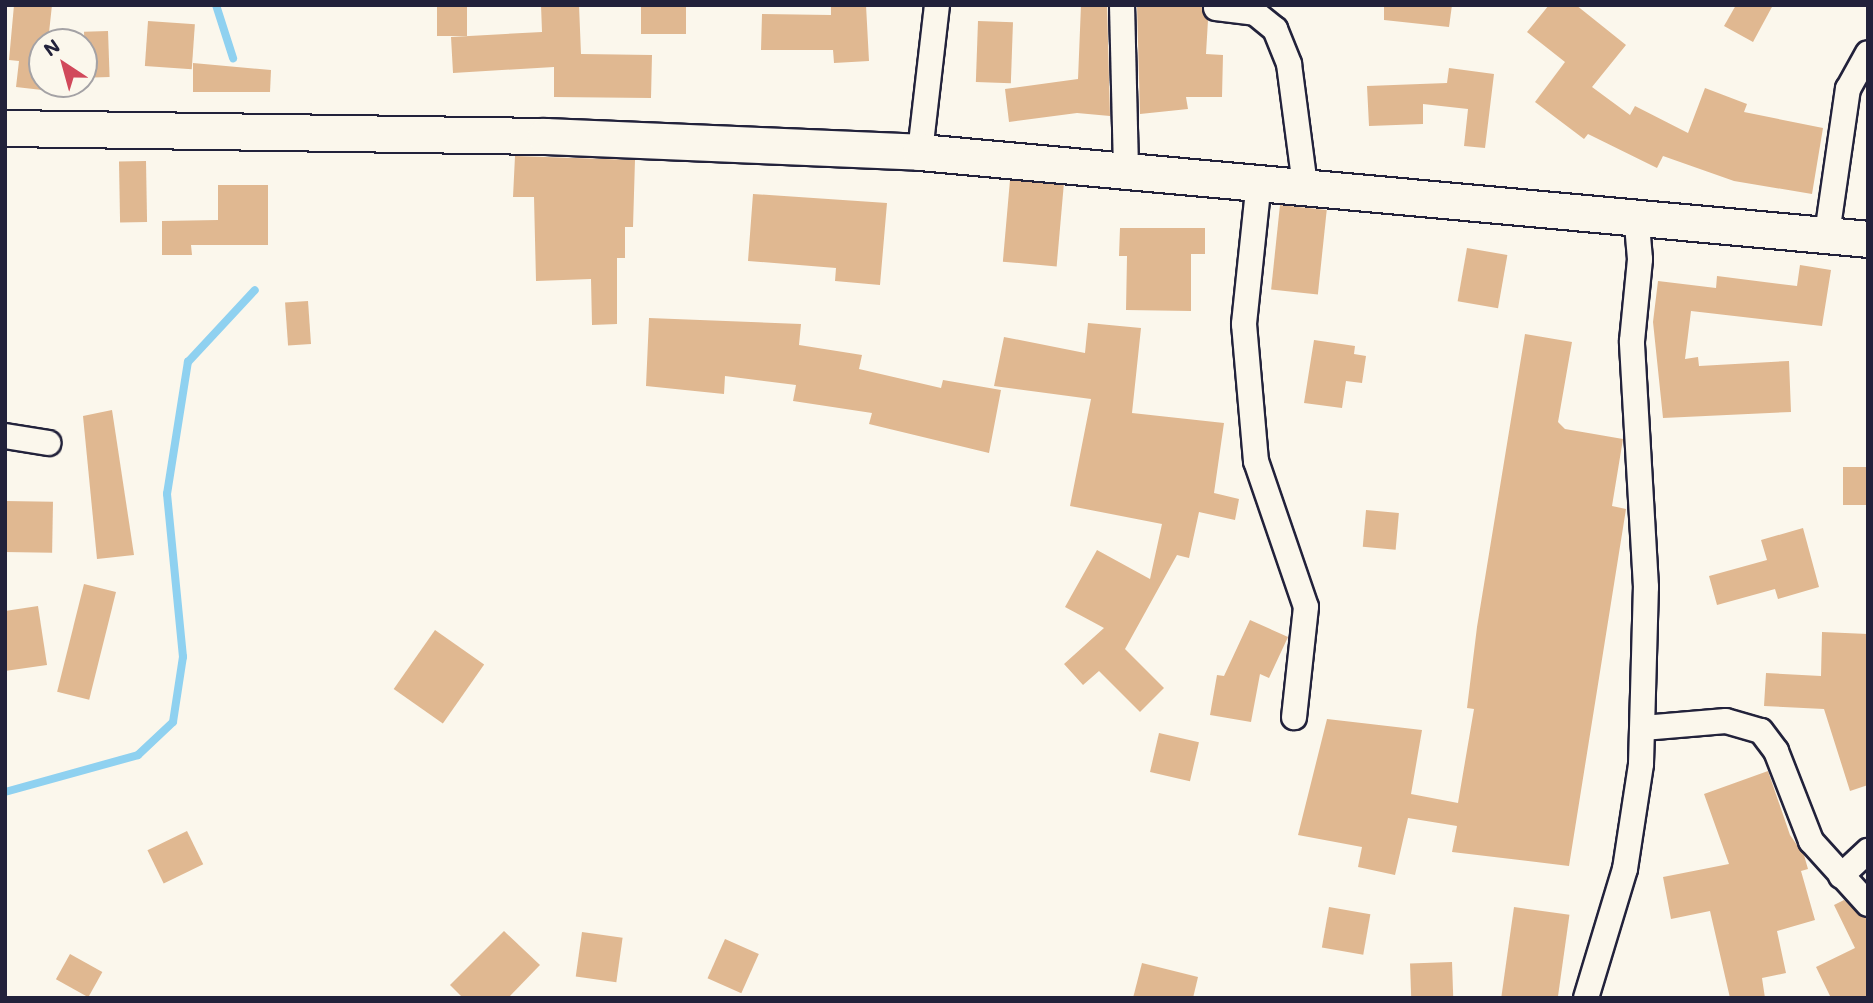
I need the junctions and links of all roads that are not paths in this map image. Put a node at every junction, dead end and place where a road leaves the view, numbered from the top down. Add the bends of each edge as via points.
1 (937, 5) edge
2 (1122, 5) edge
3 (1216, 8) dead end
4 (1868, 53) edge
5 (5, 128) edge
6 (920, 152) junction
7 (1126, 169) junction
8 (1259, 181) junction
9 (1305, 185) junction
10 (1636, 213) junction
11 (1827, 234) junction
12 (1868, 239) edge
13 (5, 436) edge
14 (48, 443) dead end
15 (1294, 717) dead end
16 (1643, 728) junction
17 (1868, 851) edge
18 (1841, 876) junction
19 (1868, 904) edge
20 (1586, 998) edge

1 - 6 street
2 - 7 street
3 - 9 street via 1255,13 1275,29 1289,64
4 - 11 street via 1848,89
5 - 6 main road via 545,136
6 - 7 main road
7 - 8 main road
8 - 9 main road
8 - 15 street via 1244,324 1256,461 1306,607
9 - 10 main road
10 - 11 main road
10 - 16 street via 1640,258 1632,341 1644,511
11 - 12 main road
13 - 14 street
16 - 18 street via 1726,721 1761,731 1776,751 1799,820
16 - 20 street via 1625,869
17 - 18 street
18 - 19 street

